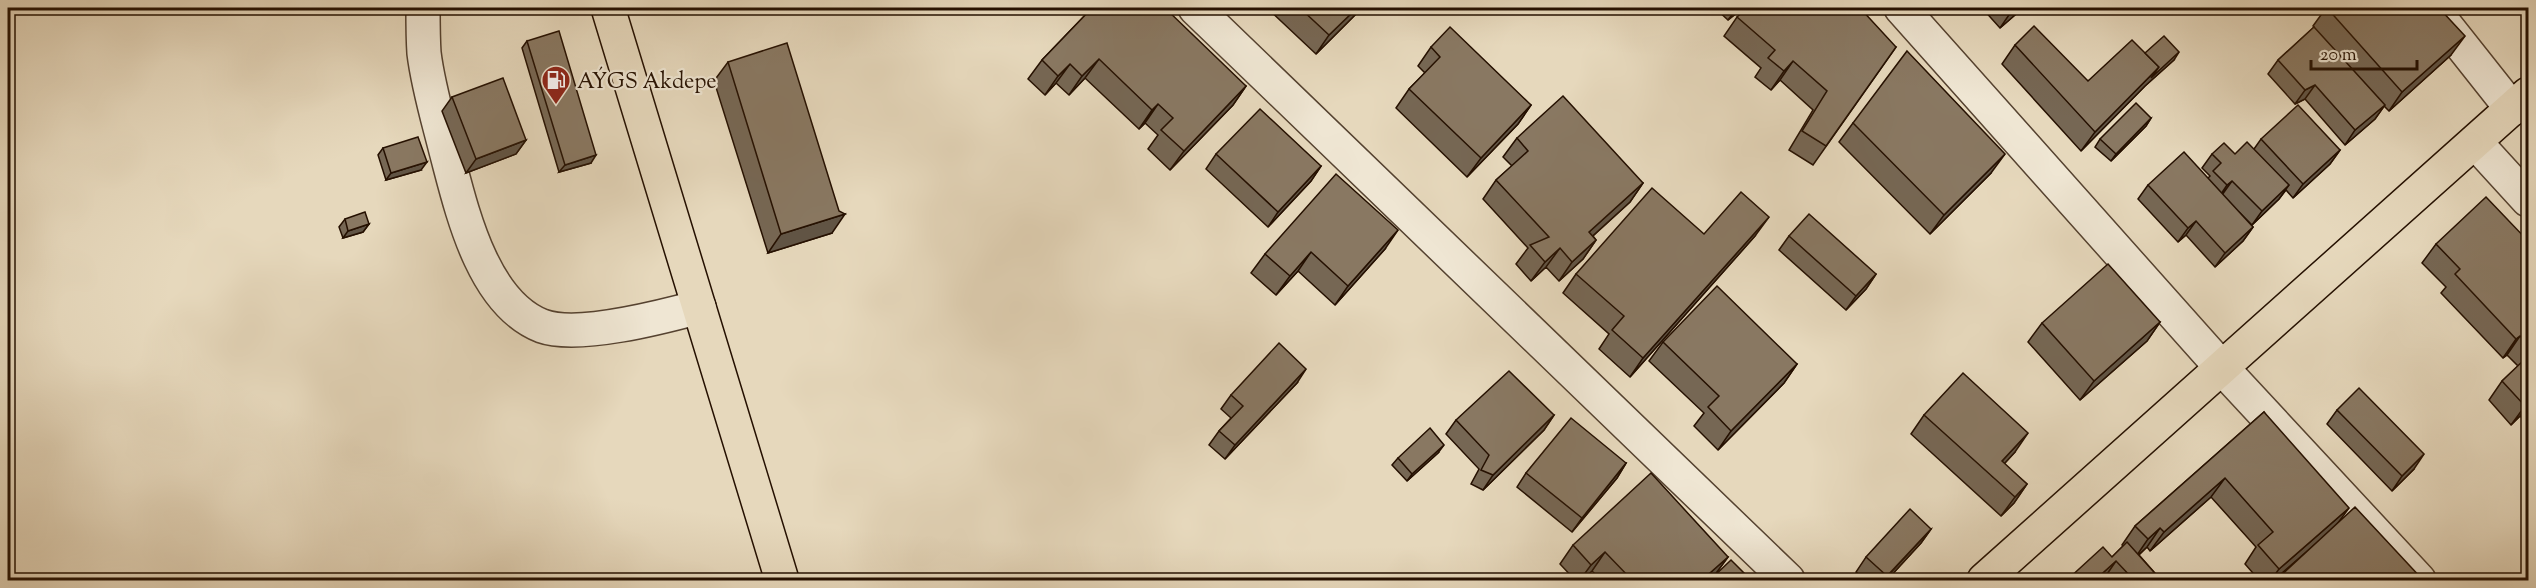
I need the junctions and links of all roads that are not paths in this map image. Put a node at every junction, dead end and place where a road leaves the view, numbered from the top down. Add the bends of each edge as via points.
1 (423, 8) edge
2 (608, 8) edge
3 (1195, 8) edge
4 (1901, 8) edge
5 (2432, 8) edge
6 (2520, 102) edge
7 (2475, 142) junction
8 (2529, 200) edge
9 (699, 307) junction
10 (2222, 368) junction
11 (782, 580) edge
12 (1788, 580) edge
13 (1984, 580) edge
14 (2419, 580) edge

1 - 9 street via 424,54 464,220 506,298 541,325 560,330 645,320
2 - 9 main road
3 - 12 street
4 - 10 street
5 - 6 street
6 - 7 main road
7 - 8 street
7 - 10 main road
9 - 11 main road
10 - 13 main road
10 - 14 street

